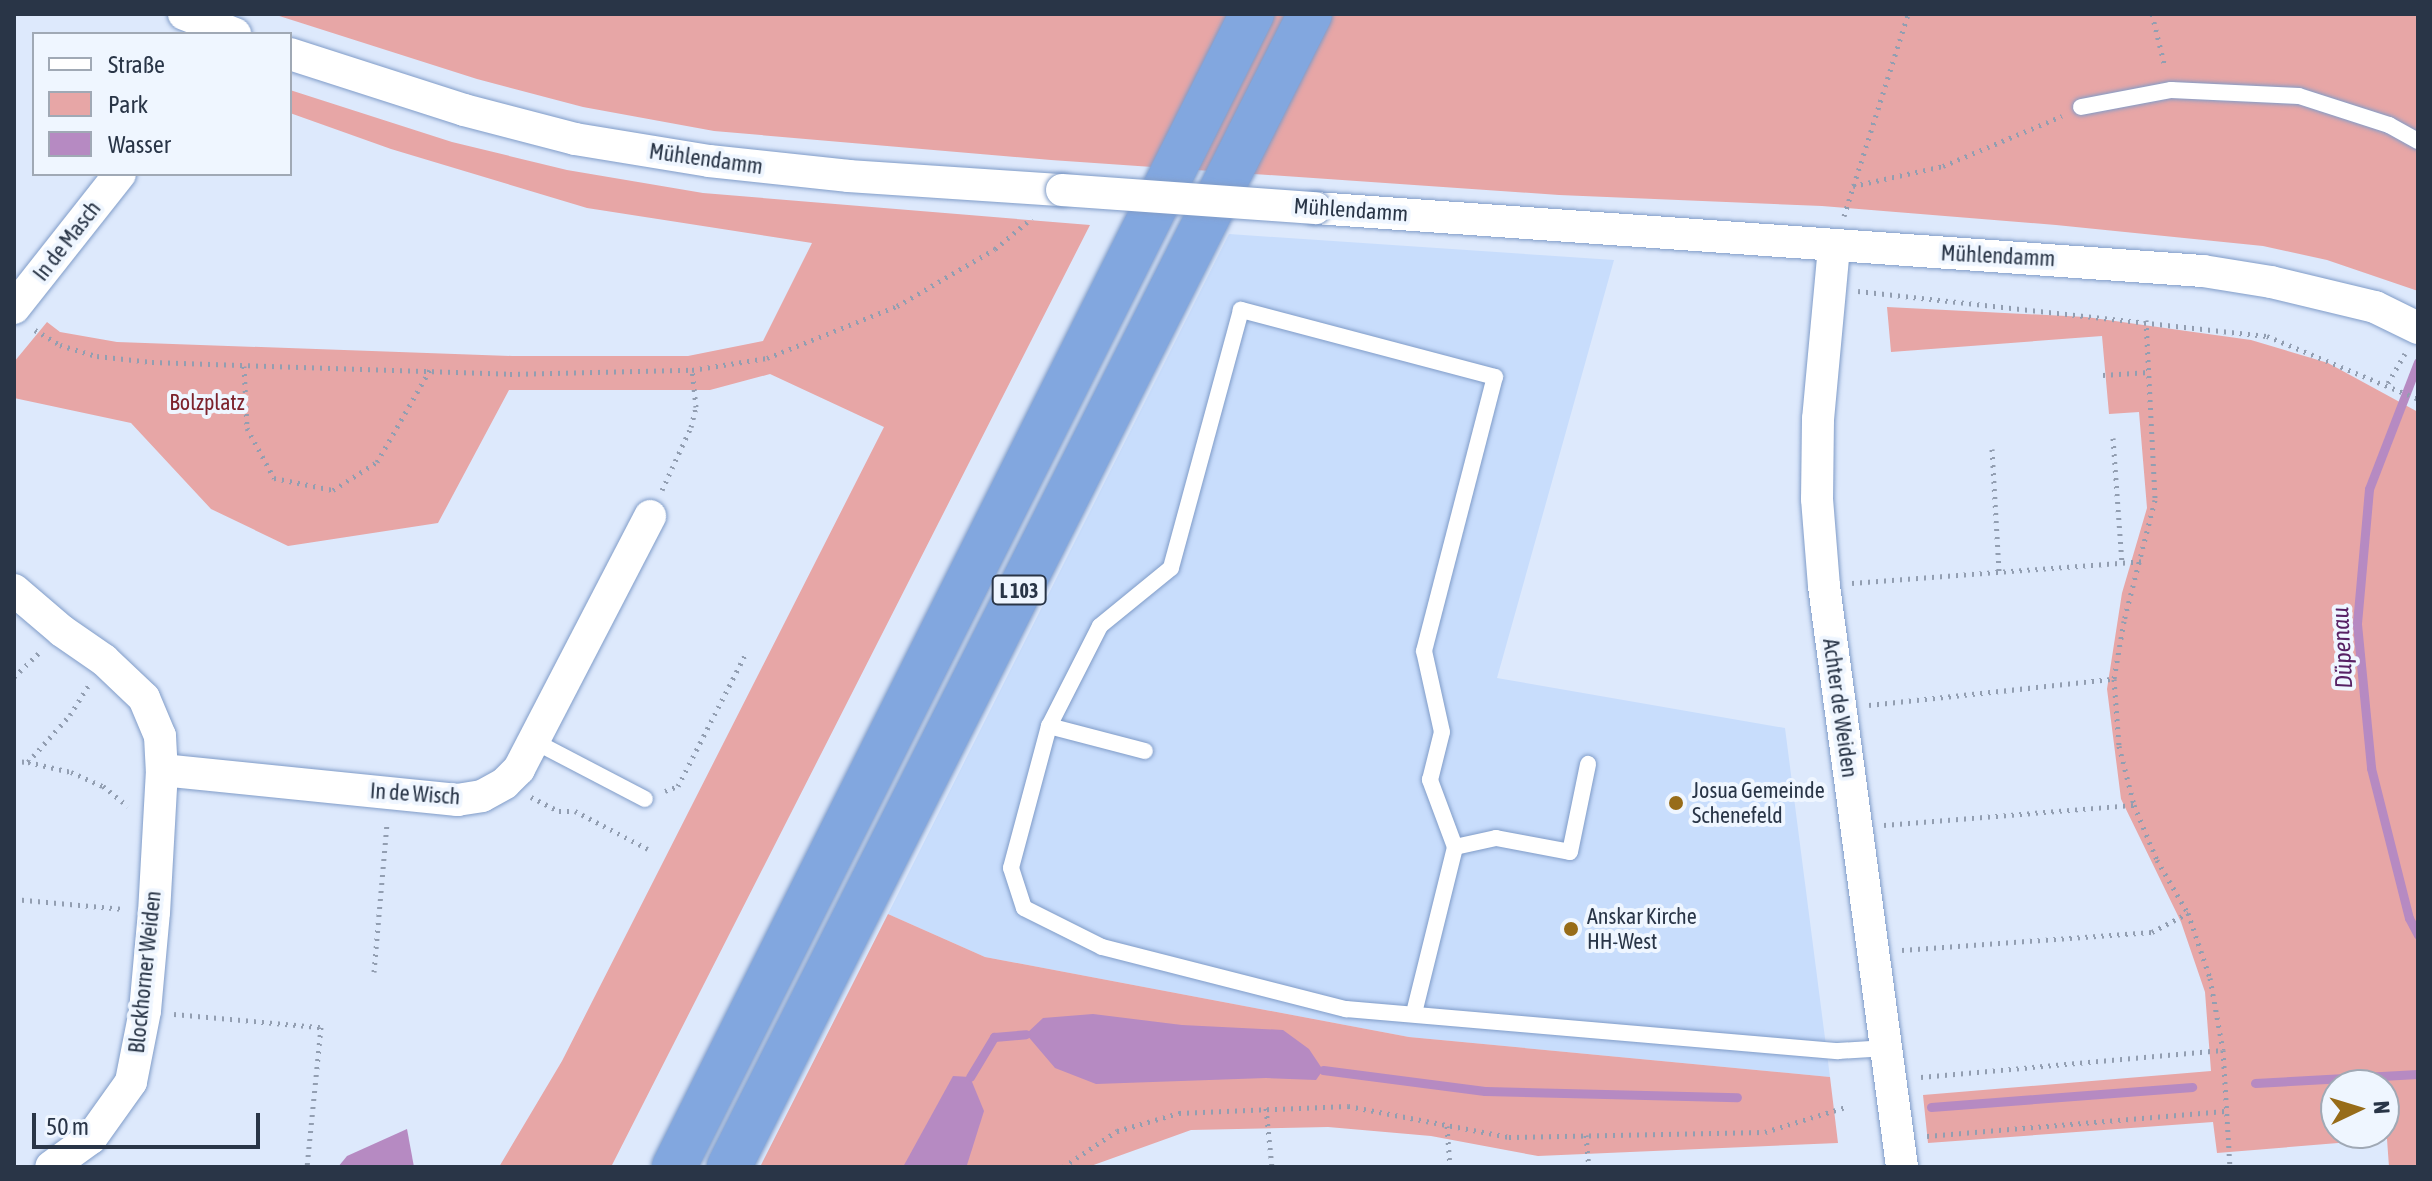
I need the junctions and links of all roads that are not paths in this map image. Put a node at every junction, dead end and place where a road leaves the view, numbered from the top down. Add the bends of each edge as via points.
1 (184, 14) edge
2 (1252, 14) edge
3 (1310, 14) edge
4 (233, 29) edge
5 (292, 55) edge
6 (2081, 107) road end
7 (2418, 141) edge
8 (119, 176) edge
9 (1834, 247) junction
10 (24, 319) edge
11 (2418, 328) edge
12 (650, 516) road end
13 (14, 590) edge
14 (1049, 726) junction
15 (534, 741) junction
16 (1145, 751) dead end
17 (1588, 764) dead end
18 (162, 770) junction
19 (645, 799) road end
20 (1455, 847) junction
21 (1414, 1013) junction
22 (1887, 1048) junction
23 (51, 1167) edge
24 (674, 1167) edge
25 (729, 1167) edge
26 (1902, 1167) edge

1 - 4 street
2 - 24 highway, L 103
3 - 25 highway, L 103
5 - 9 street, Mühlendamm, bridge via 575,139 709,161 1051,201 1315,208
6 - 7 lane via 2171,90 2299,96 2389,125
8 - 10 street, In de Masch
9 - 11 street, Mühlendamm via 2203,271 2375,307
9 - 22 street, Achter de Weiden via 1818,419 1817,499 1824,586
12 - 15 street
13 - 18 street, Blockhorner Weiden via 144,698 160,736
14 - 16 lane
14 - 20 lane via 1100,626 1171,568 1241,310 1495,377 1424,651 1442,732 1430,780
14 - 21 lane via 1011,868 1024,908 1102,947 1346,1009
15 - 18 street, In de Wisch via 505,783 482,796 457,800
15 - 19 lane
17 - 20 lane via 1570,852 1496,838
18 - 23 street, Blockhorner Weiden via 145,1011 131,1082 91,1138
20 - 21 lane
21 - 22 lane via 1838,1051
22 - 26 street, Achter de Weiden

